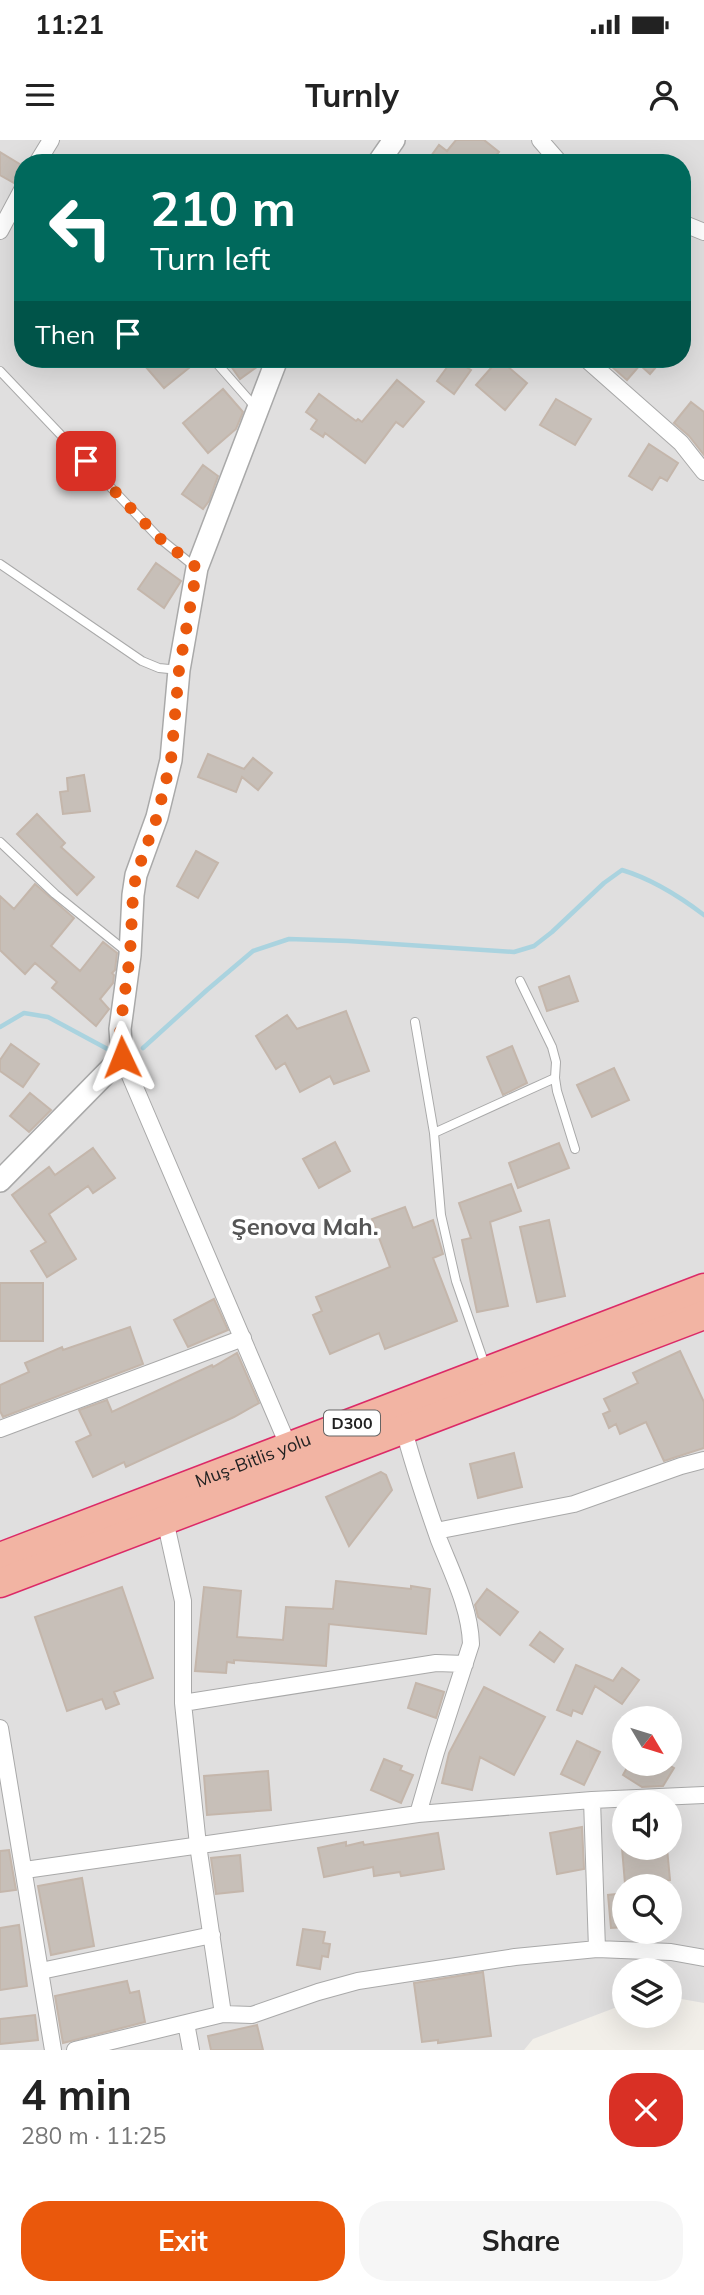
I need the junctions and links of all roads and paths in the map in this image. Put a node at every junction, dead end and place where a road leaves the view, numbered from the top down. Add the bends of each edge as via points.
1 (540, 140) edge
2 (552, 154) edge
3 (14, 205) edge
4 (0, 231) edge
5 (221, 368) edge
6 (274, 368) edge
7 (596, 368) edge
8 (0, 371) edge
9 (258, 410) junction
10 (704, 472) edge
11 (0, 564) edge
12 (197, 568) junction
13 (179, 670) junction
14 (0, 842) edge
15 (130, 955) junction
16 (520, 981) dead end
17 (415, 1022) dead end
18 (122, 1057) junction
19 (555, 1078) junction
20 (434, 1133) junction
21 (575, 1149) dead end
22 (0, 1181) edge
23 (704, 1288) edge
24 (704, 1315) edge
25 (243, 1338) junction
26 (492, 1383) junction
27 (434, 1405) junction
28 (0, 1429) edge
29 (404, 1430) junction
30 (293, 1459) junction
31 (704, 1460) edge
32 (165, 1520) junction
33 (436, 1531) junction
34 (0, 1557) edge
35 (0, 1583) edge
36 (465, 1664) junction
37 (183, 1703) junction
38 (0, 1728) edge
39 (4, 1774) edge
40 (704, 1795) edge
41 (592, 1800) junction
42 (418, 1814) junction
43 (198, 1845) junction
44 (25, 1870) junction
45 (212, 1935) junction
46 (597, 1949) junction
47 (704, 1958) edge
48 (41, 1971) junction
49 (223, 2014) junction
50 (186, 2023) junction
51 (53, 2050) edge
52 (75, 2050) edge
53 (191, 2050) edge

1 - 2 street
3 - 4 street
5 - 9 lane
6 - 9 street
7 - 10 street via 681,443
8 - 12 lane via 158,537
9 - 12 street
11 - 13 lane via 142,661
12 - 13 street
13 - 15 street via 171,760 136,875
14 - 15 lane
15 - 18 street via 120,1029
16 - 19 lane via 552,1047
17 - 20 lane
18 - 22 street
18 - 25 street
19 - 20 lane
19 - 21 lane
20 - 26 lane via 448,1248
23 - 26 highway, Muş-Bitlis yolu / D300
24 - 26 highway, Muş-Bitlis yolu / D300
25 - 28 street
25 - 30 street
26 - 27 highway, Muş-Bitlis yolu / D300
27 - 29 highway, Muş-Bitlis yolu / D300
27 - 30 highway, Muş-Bitlis yolu / D300
29 - 30 highway, Muş-Bitlis yolu / D300
29 - 33 street
30 - 32 highway, Muş-Bitlis yolu / D300
30 - 34 highway, Muş-Bitlis yolu / D300
31 - 33 street via 574,1504
32 - 35 highway, Muş-Bitlis yolu / D300
32 - 37 street via 183,1601
33 - 36 street via 471,1629
36 - 37 street via 436,1662
36 - 42 street
37 - 43 street
38 - 39 street
39 - 44 street
40 - 41 street
41 - 42 street
41 - 46 street
42 - 43 street
43 - 44 street
43 - 45 street
44 - 48 street
45 - 48 street
45 - 49 street
46 - 47 street
46 - 49 street via 358,1982 252,2015
48 - 51 street
49 - 50 street
50 - 52 street
50 - 53 street

